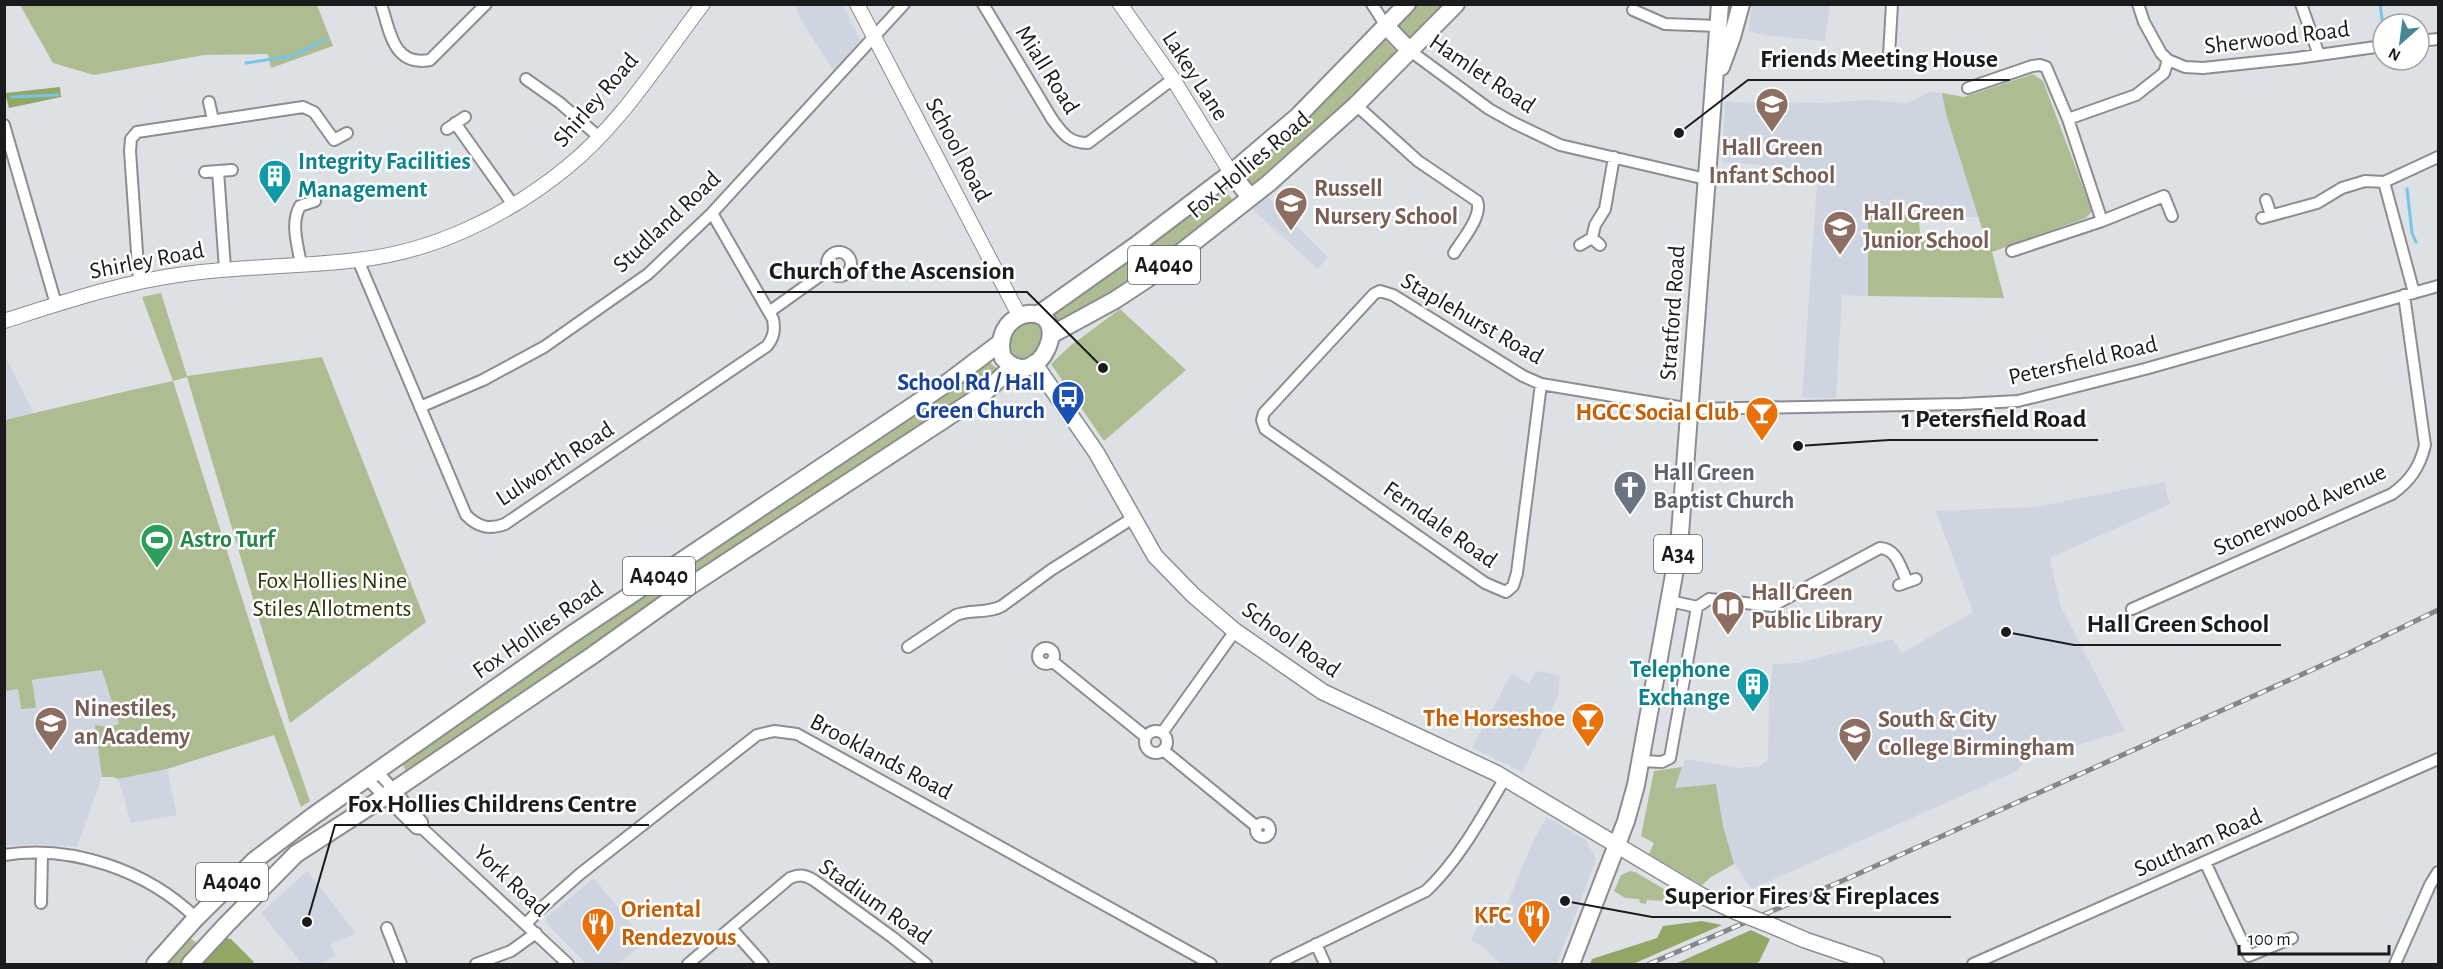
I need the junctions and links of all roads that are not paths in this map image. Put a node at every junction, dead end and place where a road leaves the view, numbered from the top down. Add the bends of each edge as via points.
1 (381, 4) edge
2 (486, 4) edge
3 (703, 4) edge
4 (857, 4) edge
5 (904, 4) edge
6 (983, 4) edge
7 (1120, 4) edge
8 (1372, 4) edge
9 (1407, 4) edge
10 (1456, 4) edge
11 (1720, 4) edge
12 (1741, 4) edge
13 (1892, 4) edge
14 (2138, 4) edge
15 (2301, 4) edge
16 (1633, 10) dead end
17 (1386, 26) junction
18 (1718, 26) junction
19 (1735, 27) junction
20 (874, 39) junction
21 (2371, 48) edge
22 (1409, 50) junction
23 (1889, 55) dead end
24 (2319, 55) junction
25 (2168, 60) junction
26 (526, 79) dead end
27 (1173, 79) junction
28 (1714, 82) junction
29 (1968, 88) dead end
30 (209, 102) dead end
31 (1356, 105) junction
32 (465, 117) dead end
33 (2068, 119) junction
34 (213, 120) junction
35 (4, 126) edge
36 (347, 133) dead end
37 (599, 137) junction
38 (1614, 157) junction
39 (2439, 157) edge
40 (232, 170) dead end
41 (205, 171) dead end
42 (218, 171) junction
43 (1231, 173) junction
44 (1706, 179) junction
45 (2384, 182) junction
46 (1251, 197) junction
47 (2266, 200) dead end
48 (315, 201) dead end
49 (514, 206) junction
50 (712, 213) junction
51 (2172, 216) dead end
52 (2102, 221) junction
53 (1580, 245) dead end
54 (2012, 250) dead end
55 (1454, 253) dead end
56 (358, 260) junction
57 (301, 265) junction
58 (225, 269) junction
59 (828, 270) dead end
60 (139, 281) junction
61 (2439, 286) edge
62 (2409, 294) junction
63 (56, 304) junction
64 (769, 312) junction
65 (1039, 314) junction
66 (1019, 315) junction
67 (4, 321) edge
68 (1051, 334) junction
69 (1000, 343) junction
70 (1034, 363) junction
71 (1013, 366) junction
72 (1541, 384) junction
73 (420, 407) junction
74 (1691, 409) junction
75 (1265, 429) joint
76 (1133, 518) junction
77 (1907, 581) dead end
78 (1670, 601) junction
79 (1697, 607) junction
80 (2132, 609) dead end
81 (1235, 631) junction
82 (908, 647) dead end
83 (1052, 661) dead end
84 (1162, 732) junction
85 (1146, 737) junction
86 (1163, 750) junction
87 (2439, 759) edge
88 (1641, 761) junction
89 (371, 774) junction
90 (1505, 778) junction
91 (389, 794) junction
92 (1257, 827) dead end
93 (1617, 846) junction
94 (42, 854) junction
95 (4, 855) edge
96 (2205, 862) junction
97 (2439, 872) edge
98 (41, 903) dead end
99 (196, 918) junction
100 (526, 924) junction
101 (387, 928) dead end
102 (731, 928) junction
103 (536, 933) junction
104 (214, 937) junction
105 (2292, 938) dead end
106 (1316, 944) junction
107 (2251, 960) edge
108 (155, 964) edge
109 (190, 964) edge
110 (401, 964) edge
111 (476, 964) edge
112 (568, 964) edge
113 (688, 964) edge
114 (763, 964) edge
115 (926, 964) edge
116 (1211, 964) edge
117 (1275, 964) edge
118 (1325, 964) edge
119 (1571, 964) edge
120 (1876, 964) edge
121 (1974, 964) edge
122 (2395, 964) edge

1 - 2 street via 398,52 418,62 430,60
3 - 37 street, Shirley Road
4 - 20 street, School Road
5 - 20 street
6 - 27 street, Miall Road via 1052,119 1075,143 1088,143
7 - 27 street, Lakey Lane
8 - 17 street
9 - 17 main road, Fox Hollies Road / A4040
10 - 22 main road, Fox Hollies Road / A4040
11 - 18 main road, Stratford Road / A34
12 - 19 main road, Stratford Road / A34
13 - 23 street
14 - 25 street via 2156,45
15 - 24 street
16 - 18 street via 1665,24
17 - 22 main road
17 - 43 main road, Fox Hollies Road / A4040 via 1298,116
18 - 19 main road
18 - 28 main road, Stratford Road / A34
19 - 28 main road, Stratford Road / A34
20 - 50 street, Studland Road
20 - 66 street, School Road
21 - 24 street, Sherwood Road
22 - 31 main road, Fox Hollies Road / A4040
22 - 38 street, Hamlet Road via 1514,123 1560,145
24 - 25 street, Sherwood Road via 2194,68
25 - 33 street via 2164,73 2136,95
26 - 37 street
27 - 43 street, Lakey Lane
28 - 44 main road, Stratford Road / A34
29 - 33 street via 2049,64
30 - 34 street
31 - 46 main road, Fox Hollies Road / A4040
31 - 55 street via 1418,161 1477,201 1478,214
32 - 49 street via 451,126
33 - 52 street
34 - 36 street via 303,107 314,112 334,140
34 - 60 street via 137,132 131,139
35 - 63 street
37 - 49 street, Shirley Road via 568,167
38 - 44 street, Hamlet Road
38 - 53 street via 1596,242
39 - 45 street
40 - 42 street
41 - 42 street
42 - 58 street
43 - 46 main road
43 - 65 main road, Fox Hollies Road / A4040
44 - 74 main road, Stratford Road / A34
45 - 47 street via 2357,183 2317,203 2266,216
45 - 62 street, Stonerwood Avenue
46 - 68 main road, Fox Hollies Road / A4040 via 1147,279
48 - 57 street via 300,206 295,215
49 - 56 street, Shirley Road via 433,243
50 - 64 street, Lulworth Road
50 - 73 street, Studland Road via 648,274 544,347 483,380
51 - 52 street via 2162,191
52 - 54 street
56 - 57 street, Shirley Road
56 - 73 street, Lulworth Road
57 - 58 street, Shirley Road
58 - 60 street, Shirley Road
59 - 64 street
60 - 63 street, Shirley Road
61 - 62 street, Petersfield Road
62 - 74 street, Petersfield Road via 2145,369 2018,400
62 - 80 street, Stonerwood Avenue via 2425,445 2405,484 2392,494
63 - 67 street, Shirley Road
64 - 73 street, Lulworth Road via 775,333 767,346 496,527 479,526 466,515
65 - 66 main road
65 - 68 main road
66 - 69 main road via 1008,325
68 - 70 main road via 1046,352
69 - 71 main road via 1003,358
69 - 89 main road, Fox Hollies Road / A4040 via 947,383
70 - 71 main road via 1023,368
70 - 76 main road, School Road via 1096,452
71 - 91 main road, A4040 via 983,394 687,588
72 - 74 street, Staplehurst Road
72 - 75 street, Staplehurst Road via 1393,295 1380,291 1264,413
72 - 75 street, Ferndale Road via 1517,573 1513,586 1506,591 1485,583
74 - 78 main road, Stratford Road / A34 via 1679,547
76 - 81 main road, School Road via 1155,556
76 - 82 street via 1002,606 956,615
77 - 79 street via 1893,552 1880,548 1772,606 1709,599
78 - 79 street
78 - 88 main road, Stratford Road / A34
79 - 88 street via 1670,758 1662,762
81 - 84 street
81 - 90 main road, School Road via 1323,692
83 - 85 street
84 - 85 street via 1151,732
84 - 86 street via 1167,741
85 - 86 street via 1149,750
86 - 92 street
87 - 96 street, Southam Road
88 - 93 main road, Stratford Road / A34
89 - 91 street, York Road
89 - 99 main road, Fox Hollies Road / A4040 via 255,860
90 - 93 main road, School Road
90 - 106 street via 1442,876 1426,891
91 - 100 street, York Road via 416,828 423,829
91 - 104 main road, A4040 via 296,854
93 - 119 main road, Stratford Road / A34
93 - 120 main road, School Road, bridge via 1737,912
94 - 95 street
94 - 98 street
94 - 99 street via 89,859 111,866 141,879
96 - 107 street
96 - 121 street, Southam Road
97 - 122 street
99 - 104 main road
99 - 108 main road, Fox Hollies Road / A4040
100 - 103 street, York Road
100 - 116 street, Brooklands Road via 580,874 757,735 785,731 807,739
101 - 110 street
102 - 113 street, Stadium Road
102 - 114 street
102 - 115 street, Stadium Road via 790,878 807,876
103 - 111 street via 511,951
103 - 112 street, York Road
104 - 109 main road, A4040
105 - 107 street
106 - 117 street
106 - 118 street

